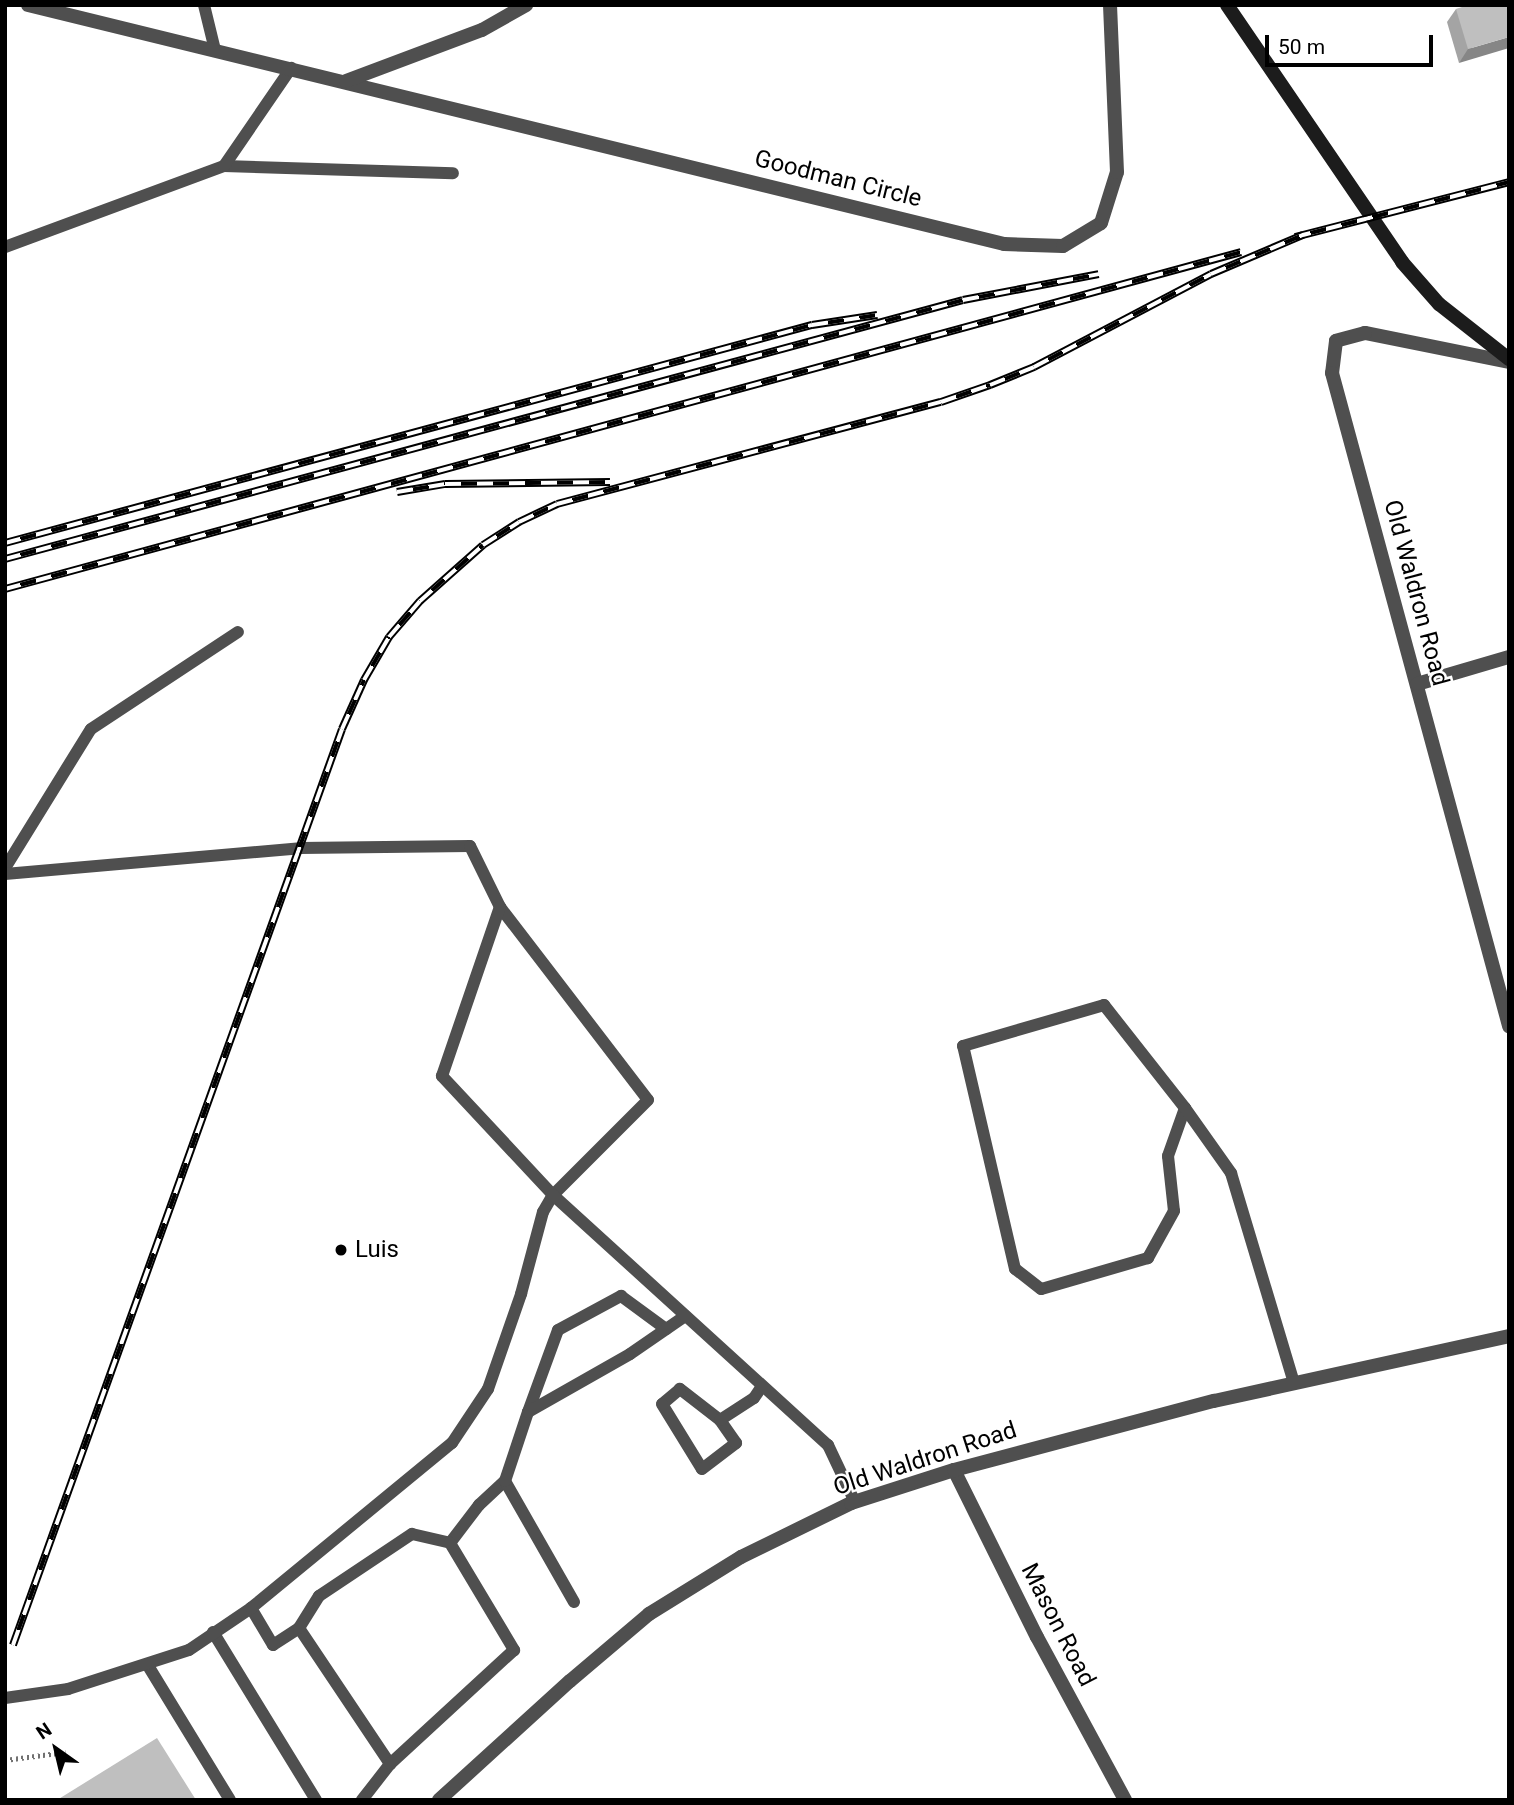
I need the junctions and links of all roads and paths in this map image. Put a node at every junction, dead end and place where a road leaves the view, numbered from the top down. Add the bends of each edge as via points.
1 (28, 5) edge
2 (204, 5) edge
3 (526, 5) edge
4 (1110, 5) edge
5 (1227, 5) edge
6 (215, 50) junction
7 (291, 68) junction
8 (346, 81) junction
9 (224, 166) junction
10 (453, 173) dead end
11 (5, 247) edge
12 (1509, 360) edge
13 (238, 632) dead end
14 (1509, 657) edge
15 (1417, 684) junction
16 (5, 868) edge
17 (5, 874) edge
18 (500, 907) junction
19 (1509, 1026) edge
20 (1185, 1108) junction
21 (553, 1195) junction
22 (685, 1315) junction
23 (666, 1329) junction
24 (1509, 1336) edge
25 (1294, 1383) junction
26 (762, 1386) junction
27 (528, 1412) junction
28 (720, 1420) junction
29 (954, 1470) junction
30 (505, 1480) junction
31 (855, 1502) junction
32 (450, 1543) junction
33 (574, 1602) dead end
34 (251, 1608) junction
35 (299, 1628) junction
36 (213, 1632) junction
37 (147, 1664) junction
38 (5, 1698) edge
39 (65, 1752) dead end
40 (5, 1760) edge
41 (390, 1764) junction
42 (230, 1800) edge
43 (316, 1800) edge
44 (362, 1800) edge
45 (439, 1800) edge
46 (1125, 1800) edge

1 - 6 street, Goodman Circle
2 - 6 lane
3 - 8 street via 482,30
4 - 8 street, Goodman Circle via 1117,172 1101,223 1063,246 1004,244
5 - 12 main road via 1402,262 1439,304
6 - 7 street, Goodman Circle
7 - 8 street, Goodman Circle
7 - 9 lane
9 - 10 lane
9 - 11 lane
12 - 15 street, Old Waldron Road via 1365,334 1336,341 1332,373
13 - 16 lane via 91,729
14 - 15 street
15 - 19 street, Old Waldron Road
17 - 18 lane via 300,848 470,846
18 - 21 lane via 443,1076
18 - 21 lane via 648,1100
20 - 20 lane via 1104,1005 962,1046 1015,1269 1041,1289 1149,1258 1174,1211 1168,1156
20 - 25 lane via 1231,1173
21 - 22 lane
21 - 34 lane via 543,1212 488,1390 452,1443
22 - 23 lane
22 - 26 lane
23 - 27 lane
23 - 27 lane via 621,1296 558,1330
24 - 25 street, Old Waldron Road
25 - 29 street, Old Waldron Road
26 - 28 lane via 754,1398
26 - 31 lane via 828,1445
27 - 30 lane
28 - 28 lane via 680,1389 662,1404 702,1469 736,1443
29 - 31 street, Old Waldron Road
29 - 46 street, Mason Road
30 - 32 lane
30 - 33 lane
31 - 45 street, Old Waldron Road via 741,1557 649,1614
32 - 35 lane via 412,1534 320,1597
32 - 41 lane via 514,1650
34 - 35 lane via 273,1645
34 - 36 lane
35 - 41 lane
36 - 37 lane via 189,1650
36 - 43 lane
37 - 38 lane via 68,1689
37 - 42 lane
39 - 40 path
41 - 44 lane

